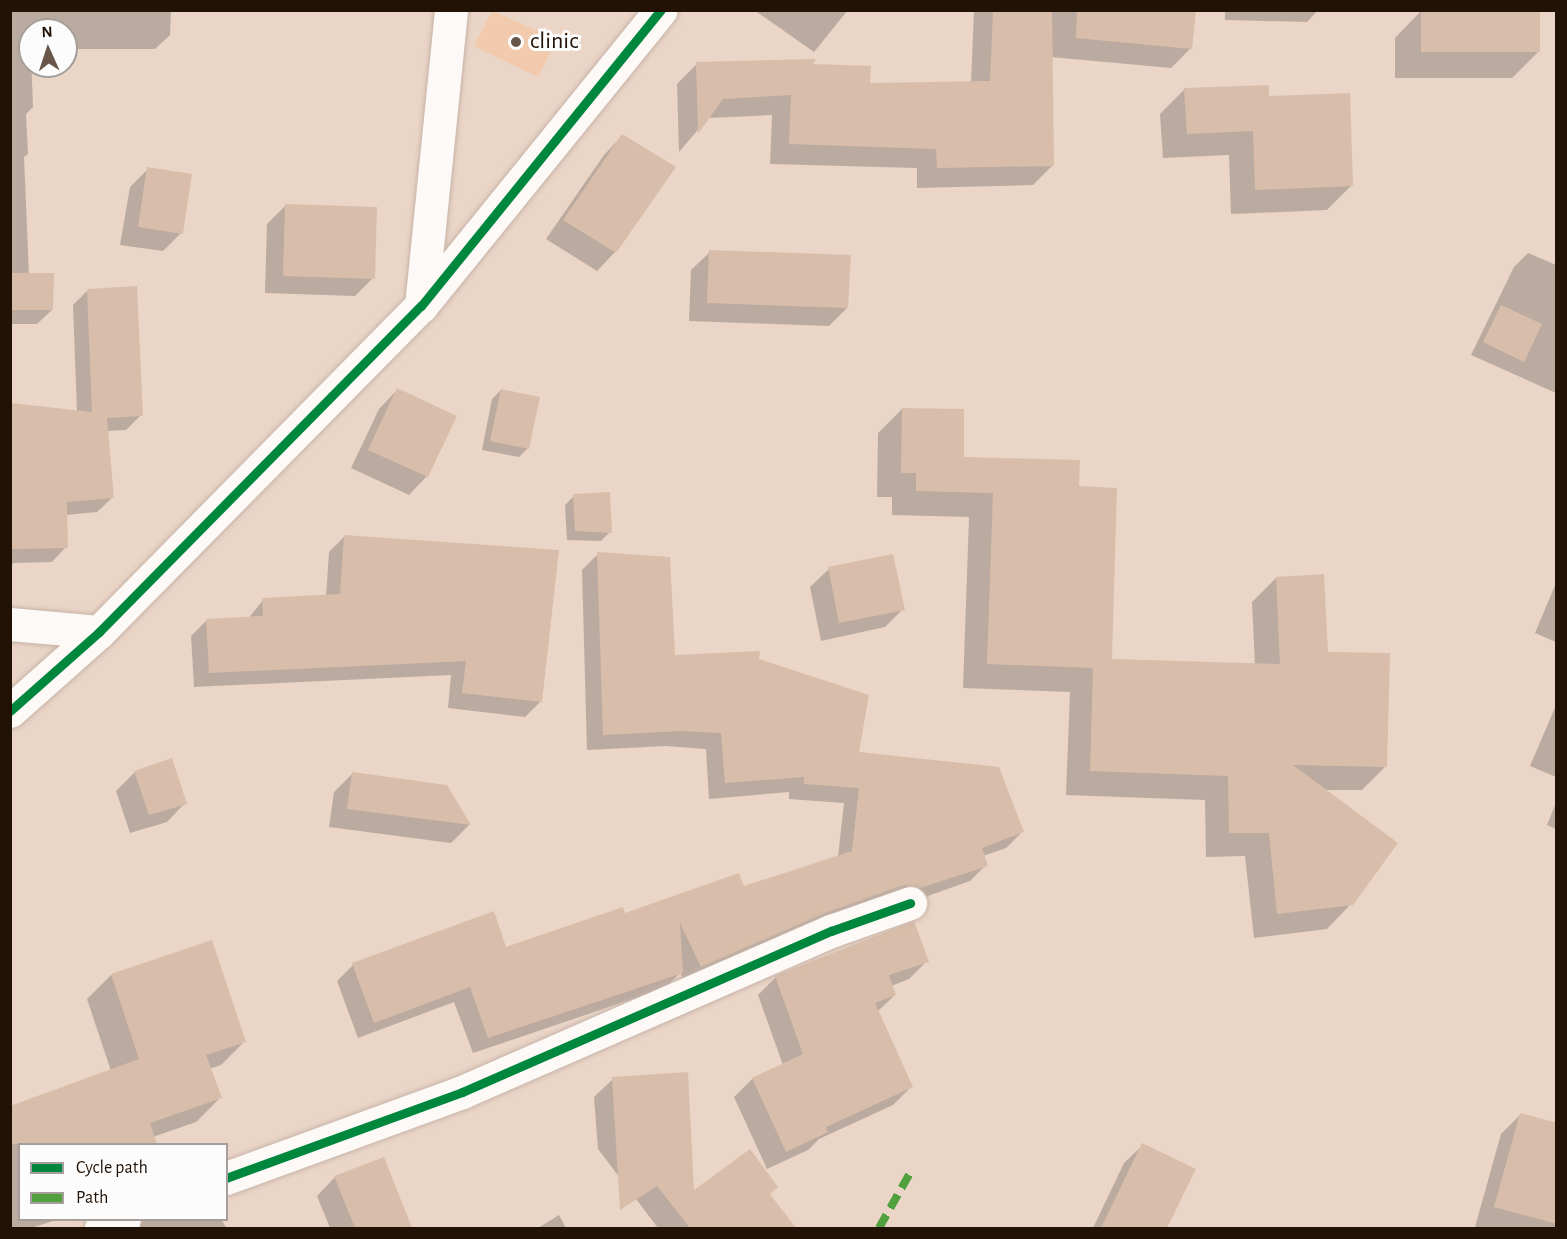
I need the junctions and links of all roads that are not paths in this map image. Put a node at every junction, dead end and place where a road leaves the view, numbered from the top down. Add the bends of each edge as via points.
1 (451, 10) edge
2 (661, 10) edge
3 (421, 306) junction
4 (10, 624) edge
5 (99, 632) junction
6 (10, 711) edge
7 (910, 903) dead end
8 (228, 1177) edge
9 (121, 1221) edge
10 (101, 1228) edge

1 - 3 street
2 - 3 street
3 - 5 street
4 - 5 street
5 - 6 street
7 - 8 street via 831,931 462,1092
9 - 10 street

